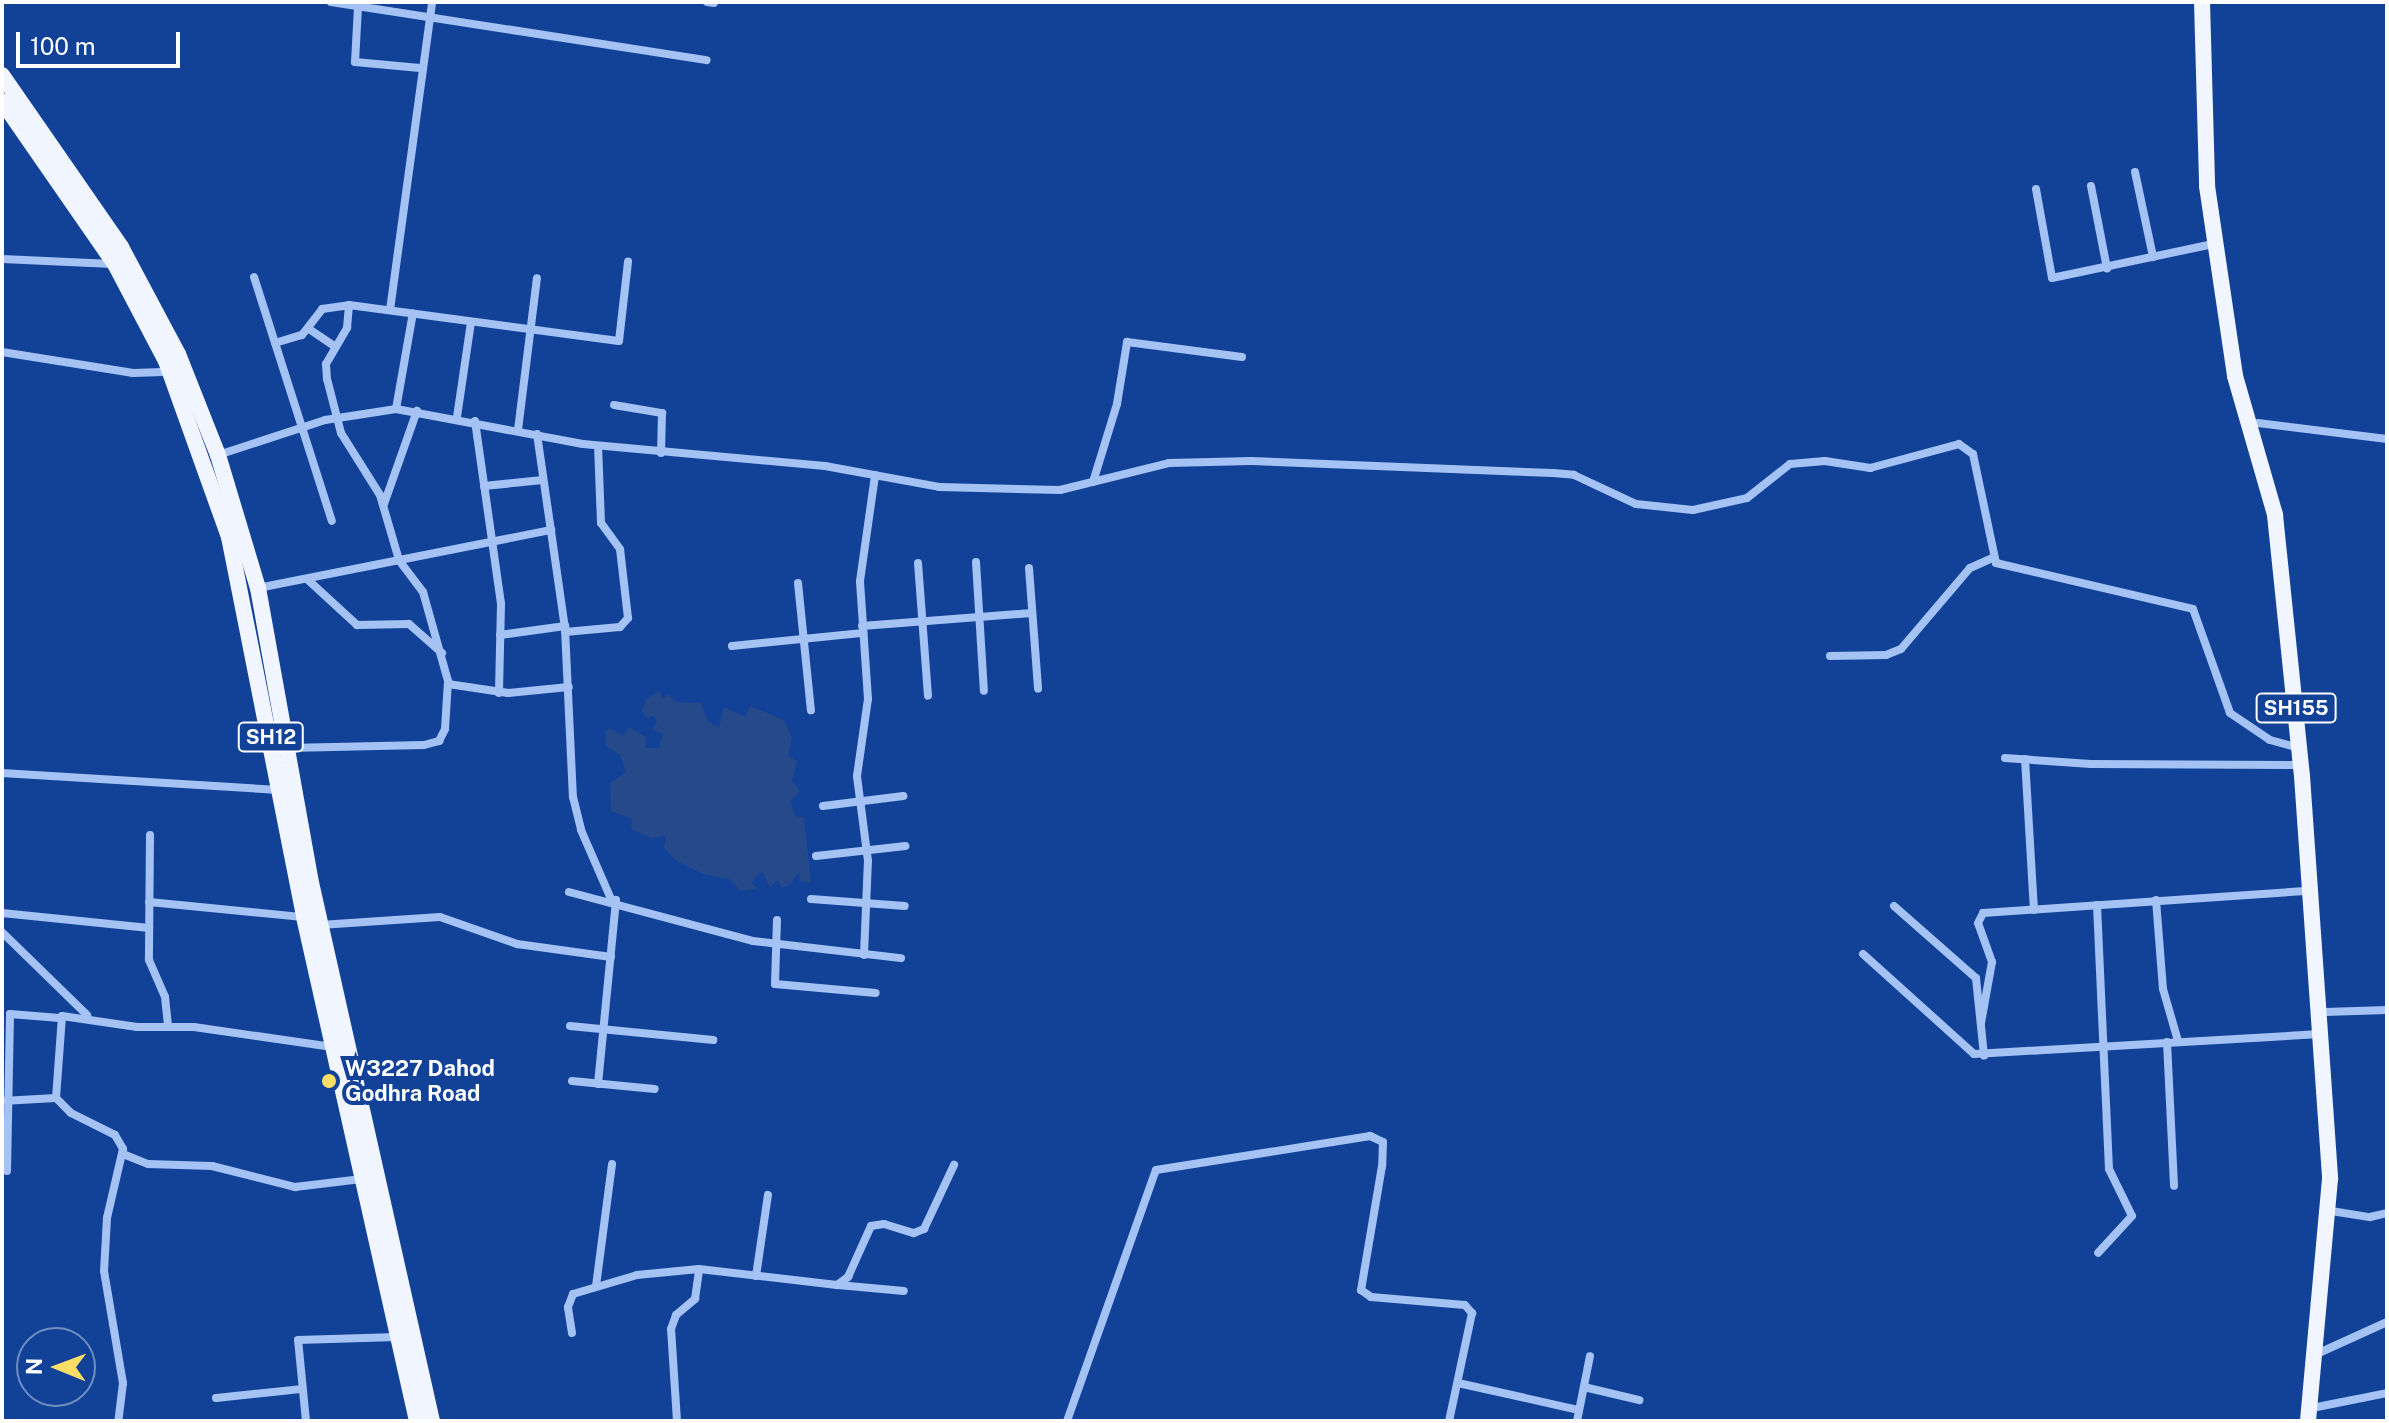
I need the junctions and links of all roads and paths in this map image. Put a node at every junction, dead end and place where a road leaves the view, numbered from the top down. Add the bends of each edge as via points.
1 (331, 2) edge
2 (432, 2) edge
3 (2202, 2) edge
4 (2210, 2) edge
5 (358, 7) junction
6 (429, 18) junction
7 (707, 60) dead end
8 (420, 68) junction
9 (2, 75) edge
10 (2, 101) edge
11 (2135, 172) dead end
12 (2091, 186) dead end
13 (2036, 189) dead end
14 (2214, 244) junction
15 (2153, 257) junction
16 (2, 259) edge
17 (628, 262) dead end
18 (115, 264) junction
19 (2107, 268) junction
20 (254, 277) dead end
21 (537, 278) dead end
22 (349, 305) junction
23 (390, 310) junction
24 (413, 313) junction
25 (471, 322) junction
26 (309, 329) junction
27 (530, 331) junction
28 (275, 343) junction
29 (336, 347) junction
30 (2, 352) edge
31 (1242, 357) dead end
32 (170, 372) junction
33 (614, 405) dead end
34 (396, 409) junction
35 (417, 411) junction
36 (336, 417) junction
37 (457, 417) junction
38 (475, 421) junction
39 (2258, 423) junction
40 (302, 428) junction
41 (518, 430) junction
42 (537, 434) junction
43 (2387, 439) edge
44 (598, 446) junction
45 (661, 453) junction
46 (211, 458) junction
47 (875, 475) junction
48 (543, 480) junction
49 (1093, 482) junction
50 (484, 486) junction
51 (384, 505) junction
52 (332, 521) dead end
53 (551, 530) junction
54 (492, 542) junction
55 (1992, 558) junction
56 (399, 560) junction
57 (976, 562) dead end
58 (918, 563) dead end
59 (1029, 568) dead end
60 (307, 579) junction
61 (798, 583) dead end
62 (258, 588) junction
63 (1032, 613) junction
64 (978, 617) junction
65 (920, 622) junction
66 (565, 629) junction
67 (863, 629) junction
68 (500, 635) junction
69 (804, 636) junction
70 (732, 646) dead end
71 (442, 654) junction
72 (1830, 656) dead end
73 (448, 684) junction
74 (569, 687) junction
75 (1038, 689) dead end
76 (984, 691) dead end
77 (499, 693) junction
78 (928, 696) dead end
79 (811, 710) dead end
80 (288, 748) junction
81 (2300, 757) junction
82 (2005, 758) dead end
83 (2025, 759) junction
84 (2, 773) edge
85 (278, 790) junction
86 (903, 796) dead end
87 (860, 802) junction
88 (823, 806) dead end
89 (150, 835) dead end
90 (905, 846) dead end
91 (866, 850) junction
92 (816, 856) dead end
93 (2310, 891) junction
94 (569, 892) dead end
95 (811, 899) dead end
96 (614, 900) junction
97 (2156, 900) junction
98 (149, 902) junction
99 (866, 904) junction
100 (2097, 905) junction
101 (905, 906) dead end
102 (1894, 906) dead end
103 (2034, 910) junction
104 (2, 913) edge
105 (304, 917) junction
106 (777, 920) dead end
107 (320, 925) junction
108 (149, 928) junction
109 (2, 932) edge
110 (776, 945) junction
111 (1863, 954) dead end
112 (864, 955) junction
113 (611, 957) junction
114 (901, 958) dead end
115 (876, 993) dead end
116 (2387, 1010) edge
117 (2325, 1012) junction
118 (87, 1015) junction
119 (60, 1018) junction
120 (1981, 1023) junction
121 (168, 1026) junction
122 (570, 1026) dead end
123 (604, 1029) junction
124 (2320, 1034) junction
125 (713, 1040) dead end
126 (2178, 1041) junction
127 (2167, 1042) junction
128 (2107, 1046) junction
129 (333, 1047) junction
130 (1984, 1056) junction
131 (572, 1081) dead end
132 (598, 1084) junction
133 (655, 1089) dead end
134 (56, 1098) junction
135 (4, 1101) edge
136 (123, 1154) junction
137 (612, 1164) dead end
138 (954, 1165) dead end
139 (7, 1171) dead end
140 (362, 1179) junction
141 (2174, 1186) dead end
142 (768, 1195) dead end
143 (2331, 1211) junction
144 (2387, 1213) edge
145 (2098, 1253) dead end
146 (699, 1269) junction
147 (756, 1276) junction
148 (837, 1285) junction
149 (596, 1286) junction
150 (904, 1291) dead end
151 (2387, 1322) edge
152 (572, 1333) dead end
153 (397, 1337) junction
154 (2321, 1352) junction
155 (1590, 1356) dead end
156 (1458, 1383) junction
157 (1584, 1387) junction
158 (301, 1389) junction
159 (2387, 1393) edge
160 (216, 1398) dead end
161 (1639, 1400) dead end
162 (1579, 1410) junction
163 (2313, 1416) edge
164 (118, 1421) edge
165 (306, 1421) edge
166 (417, 1421) edge
167 (432, 1421) edge
168 (677, 1421) edge
169 (1067, 1421) edge
170 (1449, 1421) edge
171 (1577, 1421) edge

1 - 5 street
2 - 6 street
3 - 14 main road, SH155 via 2206,174
4 - 39 main road, SH155 via 2208,97 2229,289
5 - 6 street
5 - 8 street via 355,62
6 - 7 street
6 - 8 street
8 - 23 street
9 - 46 main road via 121,247 178,354
10 - 18 main road, SH12
11 - 15 street
12 - 19 street
13 - 19 street via 2052,278
14 - 15 street
14 - 81 main road, SH155 via 2235,376 2275,515
15 - 19 street
16 - 18 street
17 - 27 street via 619,341
18 - 32 main road, SH12
20 - 28 street
21 - 27 street
22 - 23 street
22 - 26 street via 316,312
22 - 29 street via 347,328
23 - 24 street
24 - 25 street
24 - 34 street
25 - 27 street
25 - 37 street
26 - 28 street
26 - 29 street
27 - 41 street
28 - 40 street
29 - 36 street via 326,371
30 - 32 street via 133,373
31 - 49 street via 1127,342 1117,404
32 - 46 main road, SH12
33 - 45 street via 662,413
34 - 35 street
34 - 36 street
35 - 37 street
35 - 51 street
36 - 40 street
36 - 51 street
37 - 38 street
38 - 41 street
38 - 50 street
39 - 43 street
39 - 117 main road, SH155 via 2283,505
40 - 46 street
40 - 52 street
41 - 42 street
42 - 44 street
42 - 48 street
44 - 45 street
44 - 66 street via 601,523 620,549 628,618 620,627
45 - 47 street
46 - 62 main road
46 - 85 main road, SH12 via 236,559
47 - 49 street via 939,487 1016,491
47 - 67 street via 860,581
48 - 50 street
48 - 53 street
49 - 55 street via 1198,460 1553,473 1574,475 1636,504 1714,509 1747,498 1790,464 1825,461 1870,468 1959,444 1973,454
50 - 54 street
51 - 56 street
53 - 54 street
53 - 66 street
54 - 56 street
54 - 68 street
55 - 72 street via 1970,568 1901,649 1886,655
55 - 81 street via 2003,567 2193,609 2230,713
56 - 60 street
56 - 71 street via 423,592
57 - 64 street
58 - 65 street
59 - 63 street
60 - 62 street
60 - 71 street via 357,625 409,624
61 - 69 street
62 - 80 main road
63 - 64 street
63 - 75 street
64 - 65 street
64 - 76 street
65 - 67 street
65 - 78 street
66 - 68 street
66 - 74 street
67 - 69 street
67 - 87 street via 868,699 857,768
68 - 77 street
69 - 70 street
69 - 79 street
71 - 73 street
73 - 77 street
73 - 80 street via 445,729 439,741
74 - 77 street
74 - 96 street via 576,811
80 - 107 main road
81 - 83 street
81 - 93 main road, SH155
82 - 83 street
83 - 103 street
84 - 85 street
85 - 105 main road, SH12
86 - 87 street
87 - 88 street
87 - 91 street
89 - 98 street
90 - 91 street
91 - 92 street
91 - 99 street
93 - 97 street
93 - 124 main road, SH155
94 - 96 street
95 - 99 street
96 - 110 street
96 - 113 street
97 - 100 street
97 - 126 street via 2163,989
98 - 105 street
98 - 108 street
99 - 101 street
99 - 112 street
100 - 103 street
100 - 128 street
102 - 120 street via 1976,978
103 - 120 street via 1979,917 1992,962
104 - 108 street
105 - 129 main road, SH12
106 - 110 street
107 - 113 street via 440,917 517,944
107 - 167 main road
108 - 121 street via 150,968 165,997
109 - 118 street
110 - 112 street
110 - 115 street via 775,984
111 - 130 street via 1967,1050
112 - 114 street
113 - 123 street
116 - 117 street
117 - 143 main road, SH155 via 2335,1156
118 - 119 street
118 - 121 street via 137,1027
119 - 134 street
119 - 135 street via 10,1014
120 - 130 street
121 - 129 street
122 - 123 street
123 - 125 street
123 - 132 street
124 - 126 street
124 - 163 main road, SH155 via 2330,1179
126 - 127 street
127 - 128 street
127 - 141 street
128 - 130 street
128 - 145 street via 2109,1169 2132,1216
129 - 140 main road, SH12
131 - 132 street
132 - 133 street
134 - 135 street
134 - 136 street via 71,1113 115,1135
135 - 139 street
136 - 140 street via 148,1164 212,1166 295,1187
136 - 164 street via 107,1218 104,1271 123,1383
137 - 149 street
138 - 148 street via 924,1229 914,1233 884,1224 871,1226 848,1277
140 - 153 main road, SH12
142 - 147 street
143 - 144 street via 2370,1217
143 - 154 main road, SH155
146 - 147 street
146 - 149 street via 637,1275
146 - 168 street via 695,1299 676,1315 671,1329
147 - 148 street
148 - 150 street
149 - 152 street via 569,1300
151 - 154 street
153 - 158 street via 303,1337 297,1344
153 - 166 main road, SH12
154 - 163 main road, SH155
155 - 157 street
156 - 162 street
156 - 169 street via 1470,1308 1371,1297 1361,1290 1382,1166 1383,1142 1370,1136 1156,1170
156 - 170 street
157 - 161 street
157 - 162 street
158 - 160 street
158 - 165 street
159 - 163 street
162 - 171 street

